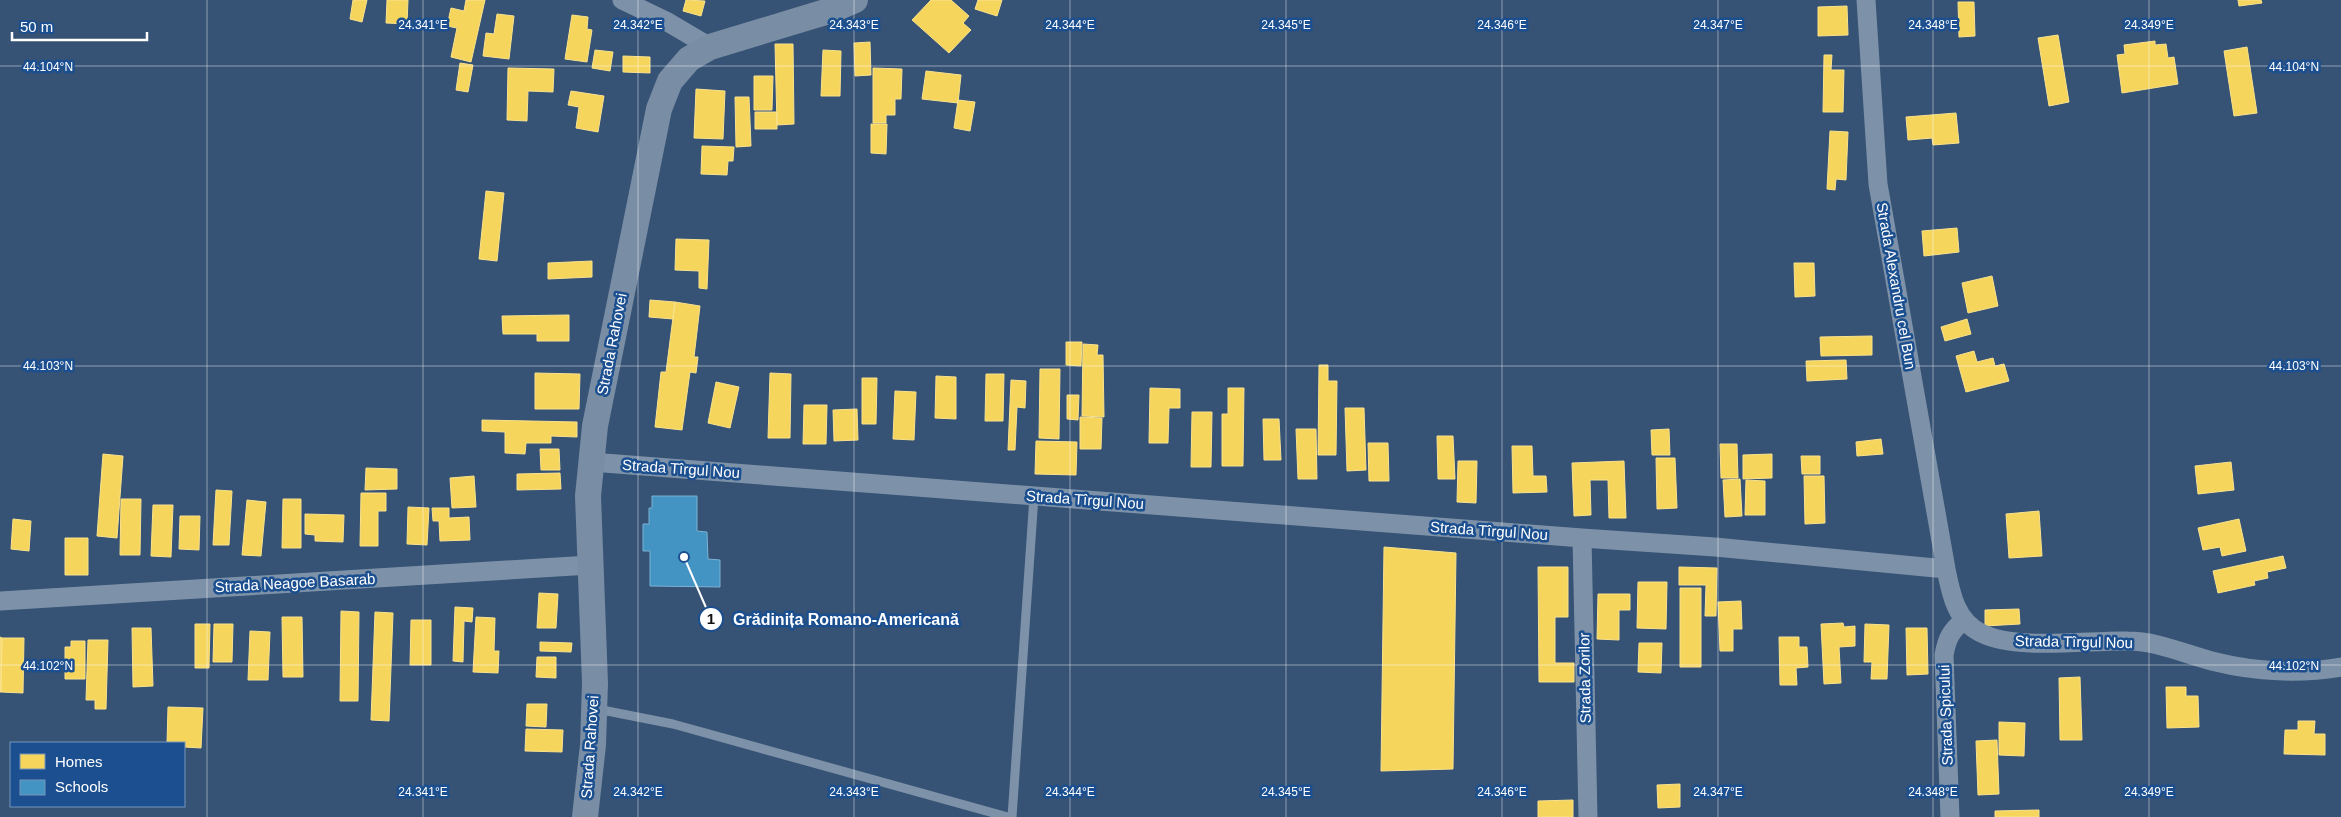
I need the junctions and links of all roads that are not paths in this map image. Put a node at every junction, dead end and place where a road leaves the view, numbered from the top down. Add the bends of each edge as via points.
1 (622, 0) edge
2 (855, 0) edge
3 (1866, 0) edge
4 (710, 47) junction
5 (591, 462) junction
6 (1034, 496) junction
7 (1582, 538) junction
8 (590, 565) junction
9 (1946, 569) junction
10 (0, 601) edge
11 (1964, 620) junction
12 (2341, 667) edge
13 (594, 709) junction
14 (585, 817) edge
15 (1008, 817) edge
16 (1012, 817) edge
17 (1588, 817) edge
18 (1950, 817) edge

1 - 4 street
2 - 4 main road, Strada Rahovei
3 - 9 street, Strada Alexandru cel Bun via 1878,184
4 - 5 main road, Strada Rahovei via 689,60 670,81 659,110 595,426
5 - 6 street, Strada Tîrgul Nou
5 - 8 main road, Strada Rahovei via 588,496
6 - 7 street, Strada Tîrgul Nou
6 - 16 lane
7 - 9 street, Strada Tîrgul Nou
7 - 17 street, Strada Zorilor
8 - 10 street, Strada Neagoe Basarab
8 - 13 main road, Strada Rahovei via 595,645
9 - 11 street, Strada Tîrgul Nou via 1953,602
11 - 12 street, Strada Tîrgul Nou via 1995,639 2020,642 2130,641 2218,663 2275,671
11 - 18 street, Strada Spicului via 1947,638 1944,655
13 - 14 main road, Strada Rahovei
13 - 15 lane via 673,724

